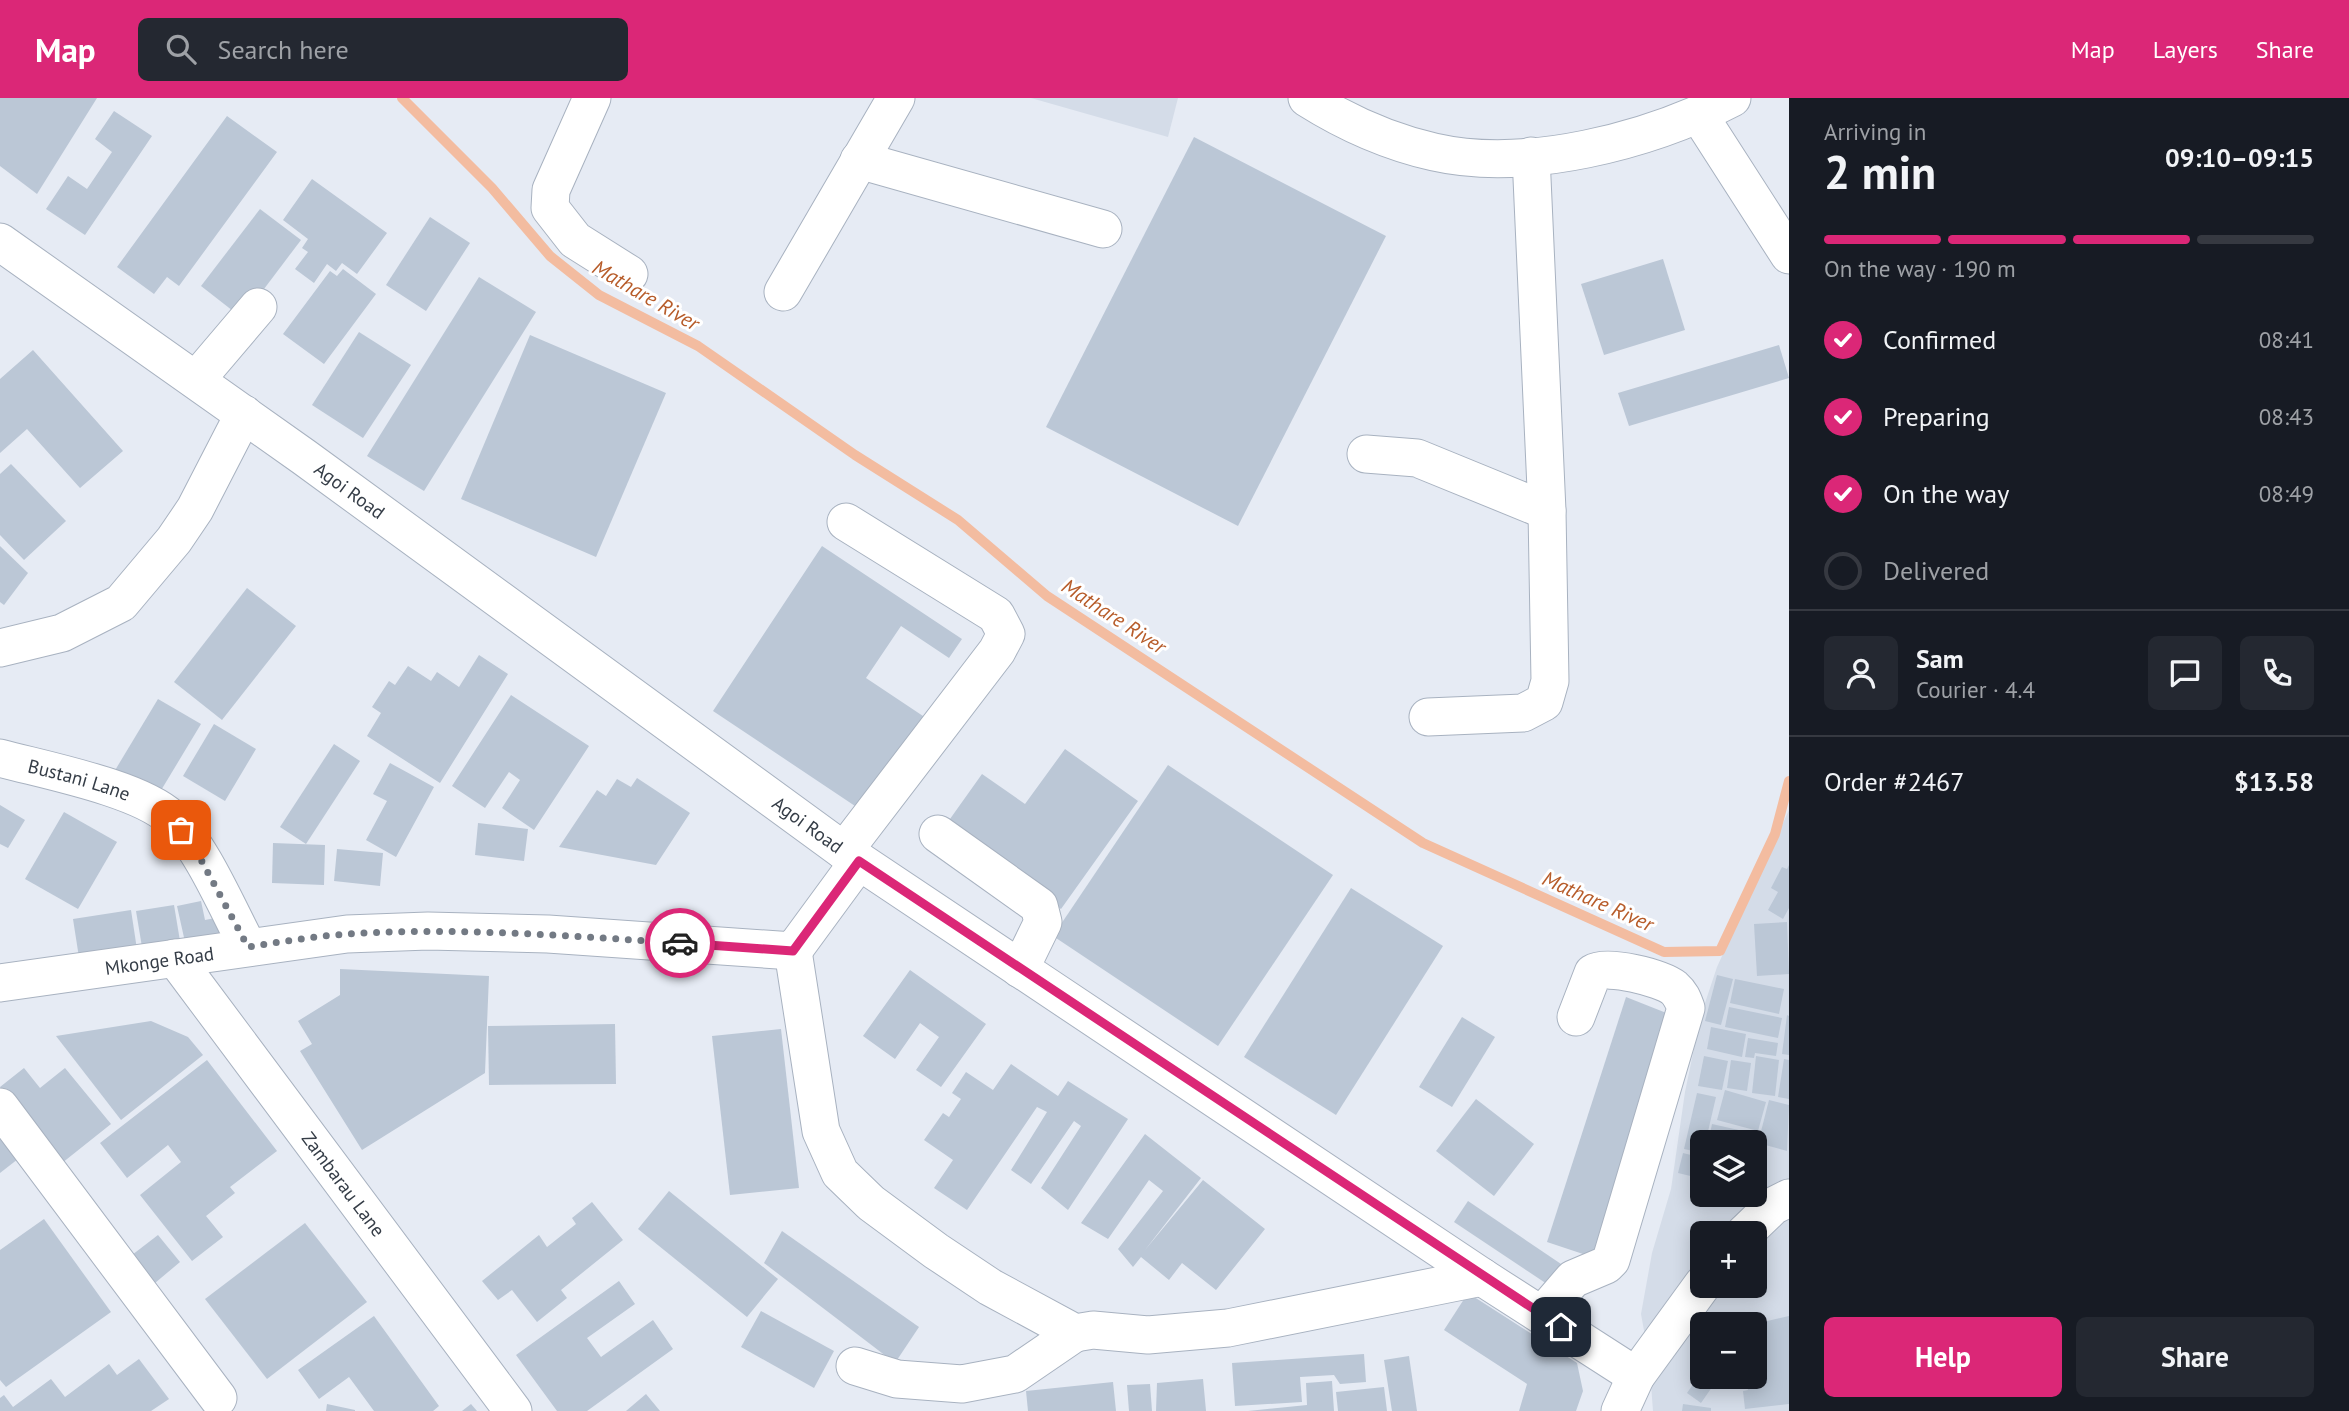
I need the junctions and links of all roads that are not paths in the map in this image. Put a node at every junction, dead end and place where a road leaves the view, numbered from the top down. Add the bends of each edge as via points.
1 (592, 98) edge
2 (896, 98) edge
3 (1307, 98) edge
4 (1732, 98) edge
5 (1699, 115) junction
6 (1531, 156) junction
7 (859, 160) junction
8 (1103, 229) dead end
9 (0, 242) edge
10 (1789, 255) edge
11 (629, 274) dead end
12 (783, 292) dead end
13 (258, 307) dead end
14 (196, 380) junction
15 (244, 414) junction
16 (1366, 454) dead end
17 (1547, 511) junction
18 (846, 522) dead end
19 (0, 648) edge
20 (1428, 717) dead end
21 (0, 758) edge
22 (938, 834) dead end
23 (852, 856) junction
24 (248, 947) junction
25 (793, 951) junction
26 (175, 958) junction
27 (1020, 969) junction
28 (0, 983) edge
29 (1576, 1017) dead end
30 (0, 1107) edge
31 (1789, 1198) edge
32 (1757, 1221) edge
33 (1482, 1277) junction
34 (1693, 1298) edge
35 (1542, 1315) junction
36 (1075, 1333) junction
37 (855, 1366) dead end
38 (1636, 1376) junction
39 (218, 1398) dead end
40 (513, 1411) edge
41 (1619, 1411) edge

1 - 11 street via 551,190 550,208 575,240
2 - 7 street
3 - 6 street via 1382,135 1434,152 1486,158
4 - 5 street
5 - 6 street via 1658,131
5 - 10 street
6 - 17 street
7 - 8 street
7 - 12 street
9 - 14 street, Agoi Road
13 - 14 street
14 - 15 street, Agoi Road
15 - 19 street via 195,509 121,603 62,633
15 - 23 street, Agoi Road
16 - 17 street via 1417,457
17 - 20 street via 1550,681 1544,702 1523,713
18 - 23 street via 996,615 1006,634
21 - 24 street, Bustani Lane via 88,781 171,817 192,843
22 - 27 street via 1039,906 1043,922
23 - 25 street
23 - 27 street, Agoi Road
24 - 25 street, Mkonge Road via 346,934 428,931 548,934
24 - 26 street, Mkonge Road
25 - 36 street via 821,1131 840,1173 871,1203 936,1251 990,1287
26 - 28 street, Mkonge Road
26 - 40 street, Zambarau Lane
27 - 33 street, Agoi Road
29 - 35 street via 1593,973 1610,968 1669,985 1683,998 1686,1008 1611,1260 1573,1279
30 - 39 street
31 - 32 street
33 - 35 street, Agoi Road
33 - 36 street via 1228,1328 1148,1335
34 - 38 street
35 - 38 street, Agoi Road
36 - 37 street via 1015,1374 962,1384 897,1380
38 - 41 street

